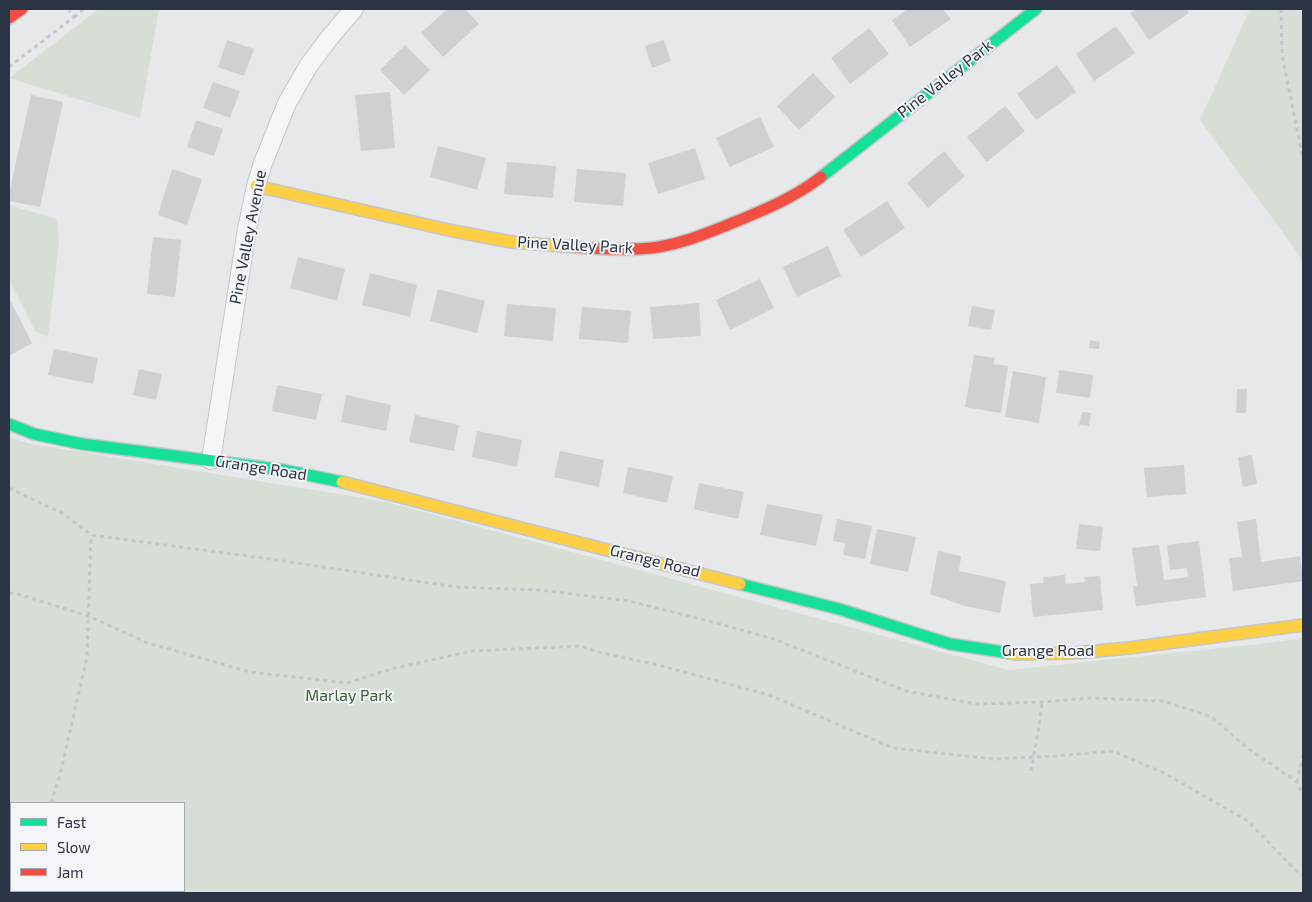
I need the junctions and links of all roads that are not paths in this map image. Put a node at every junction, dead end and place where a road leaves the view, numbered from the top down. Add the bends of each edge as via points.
1 (22, 9) edge
2 (354, 9) edge
3 (1036, 9) edge
4 (9, 18) edge
5 (256, 186) junction
6 (9, 424) edge
7 (211, 460) junction
8 (1303, 625) edge

1 - 4 street
2 - 5 street, Pine Valley Avenue via 309,65 287,103
3 - 5 street, Pine Valley Park via 813,183 763,211 684,242 611,250 512,242
5 - 7 street, Pine Valley Avenue
6 - 7 street, Grange Road via 34,434 72,442
7 - 8 street, Grange Road via 283,470 410,498 839,609 950,644 979,649 1018,654 1074,653

